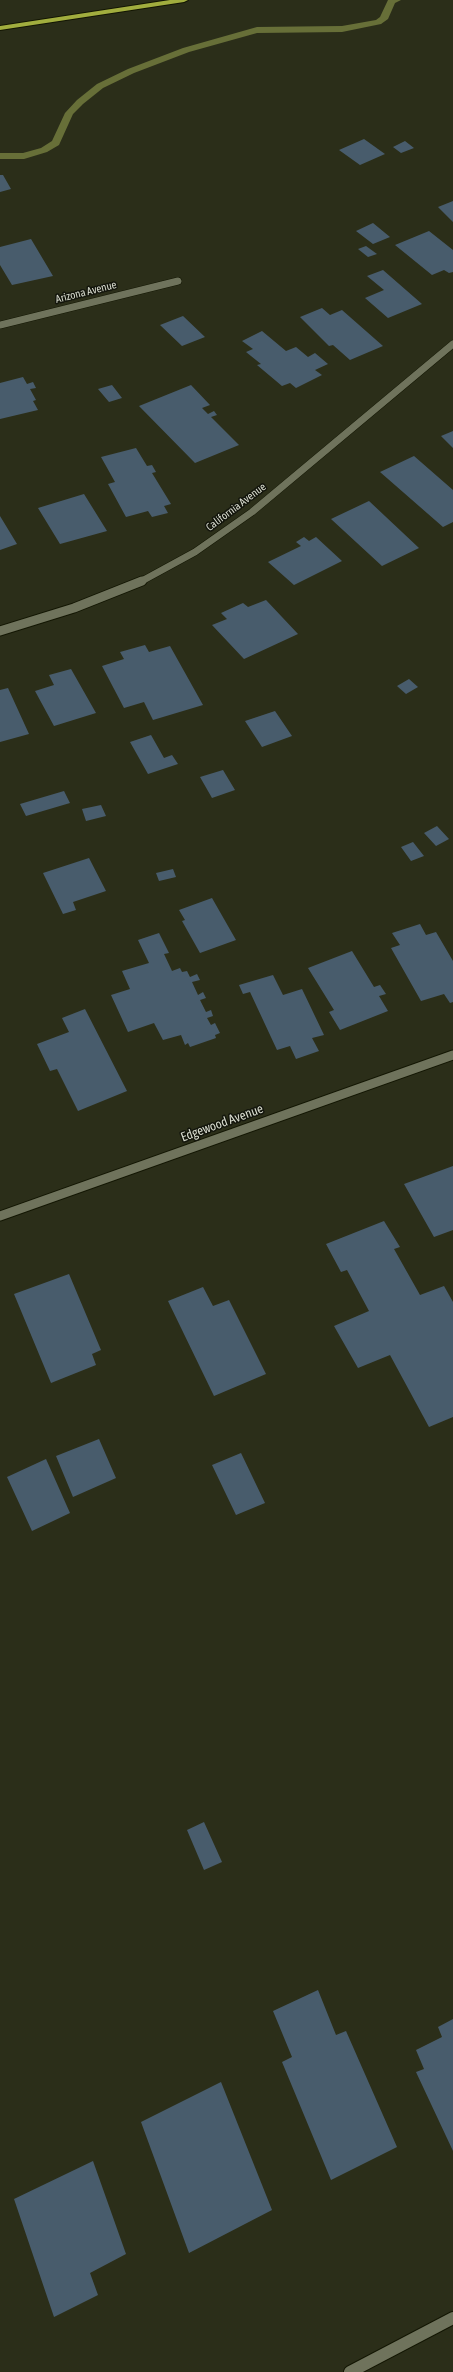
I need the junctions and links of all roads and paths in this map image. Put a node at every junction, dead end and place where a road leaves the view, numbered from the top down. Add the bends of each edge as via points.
1 (184, 0) edge
2 (0, 28) edge
3 (178, 280) dead end
4 (0, 326) edge
5 (453, 344) edge
6 (0, 631) edge
7 (453, 1055) edge
8 (0, 1216) edge
9 (453, 2318) edge
10 (350, 2372) edge

1 - 2 highway
3 - 4 street, Arizona Avenue
5 - 6 street, California Avenue via 252,512 195,552 137,584 74,608
7 - 8 street, Edgewood Avenue
9 - 10 street

